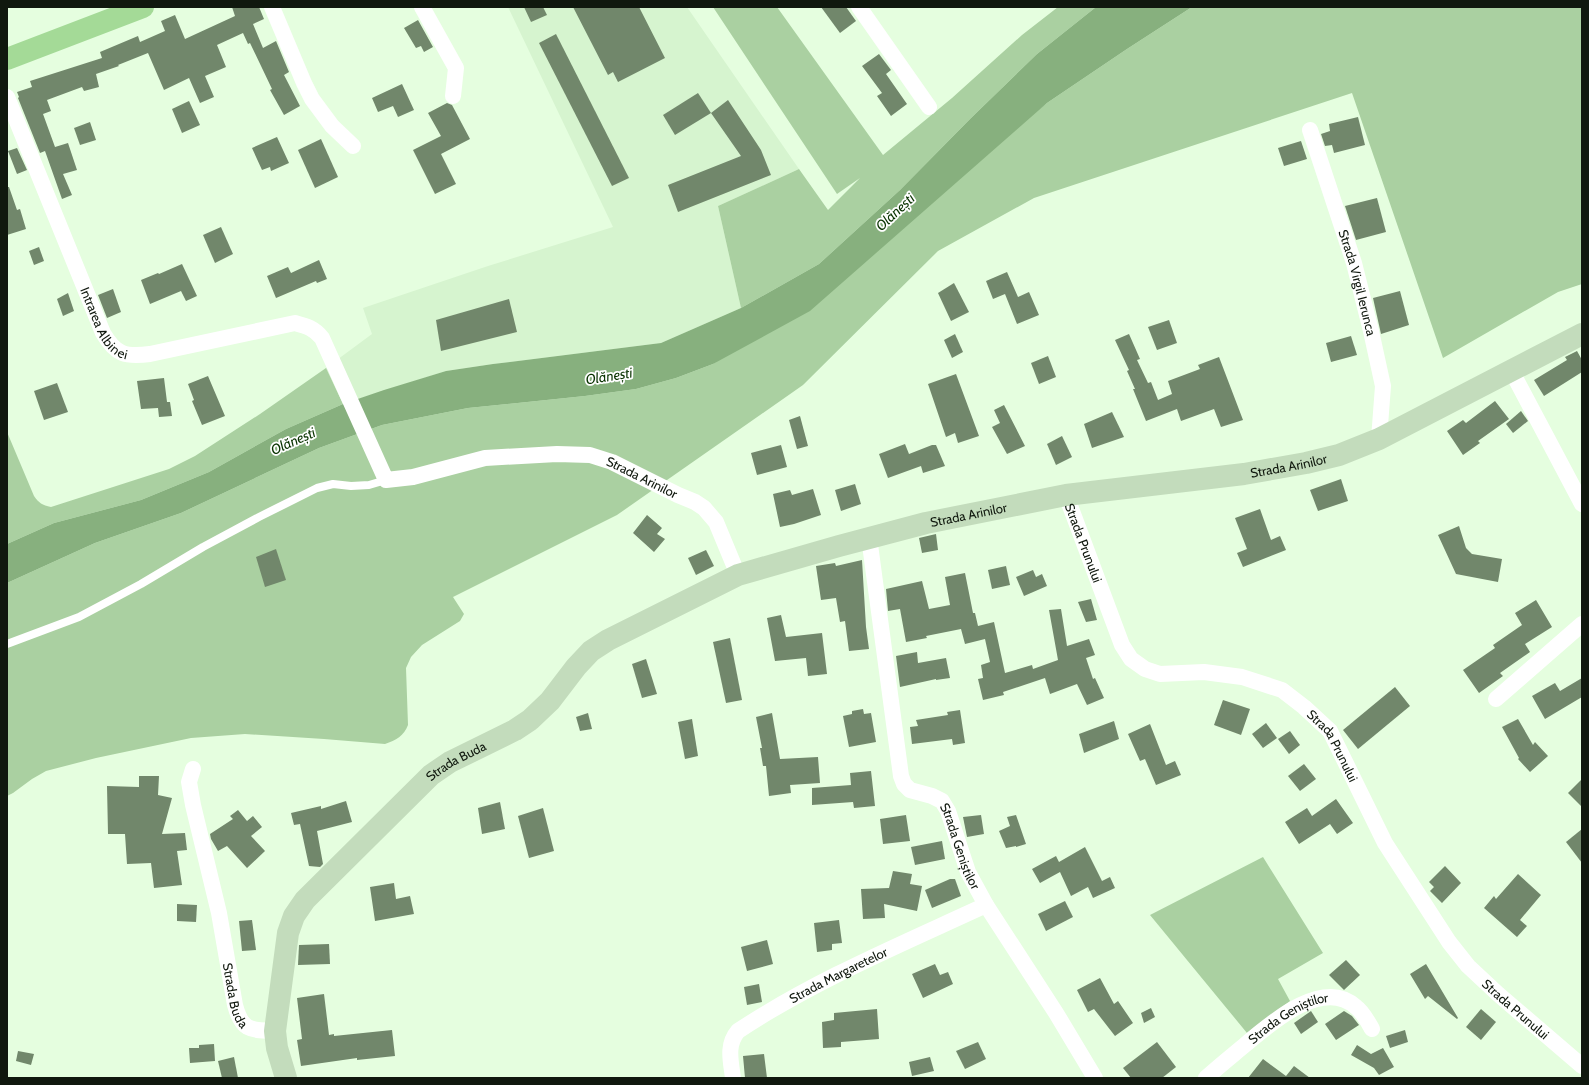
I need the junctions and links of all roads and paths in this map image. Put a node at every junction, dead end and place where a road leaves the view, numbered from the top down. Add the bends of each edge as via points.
1 (143, 7) edge
2 (272, 7) edge
3 (422, 7) edge
4 (859, 7) edge
5 (7, 59) edge
6 (453, 96) dead end
7 (7, 97) edge
8 (929, 107) dead end
9 (1310, 130) dead end
10 (353, 146) dead end
11 (1582, 334) edge
12 (1511, 370) junction
13 (1379, 439) junction
14 (386, 480) junction
15 (1066, 495) junction
16 (1582, 504) edge
17 (869, 537) junction
18 (738, 575) junction
19 (1582, 624) edge
20 (7, 644) edge
21 (1496, 699) dead end
22 (193, 769) dead end
23 (986, 905) junction
24 (1372, 1029) dead end
25 (275, 1031) junction
26 (1582, 1066) edge
27 (286, 1078) edge
28 (732, 1078) edge
29 (1095, 1078) edge
30 (1206, 1078) edge

1 - 5 main road
2 - 10 street via 312,99 332,126
3 - 6 street via 456,68
4 - 8 street
7 - 14 street, Intrarea Albinei via 103,334 111,346 121,354 134,356 295,323 309,327 322,338
9 - 13 street, Strada Virgil Ierunca via 1354,263 1371,331 1383,386
11 - 12 street, Strada Arinilor
12 - 13 street, Strada Arinilor
12 - 16 street
13 - 15 street, Strada Arinilor via 1339,455 1298,465 1244,474
14 - 18 street, Strada Arinilor via 485,458 590,455 612,462 704,508 716,522
14 - 20 lane via 370,485 333,484 317,488 210,543 79,617
15 - 17 street, Strada Arinilor
15 - 26 street, Strada Prunului via 1122,645 1131,659 1145,669 1160,674 1204,672 1242,677 1282,690 1304,706 1330,731 1385,843 1449,942 1468,966 1488,985
17 - 18 street, Strada Arinilor
17 - 23 street, Strada Geniștilor via 901,776 910,790 942,801 948,811 968,872
18 - 25 street, Strada Buda via 591,651 550,701 530,720 450,762 431,775 305,900 294,916 288,933
19 - 21 street
22 - 25 street, Strada Buda via 189,782 193,805 239,1020 247,1027
23 - 28 street, Strada Margaretelor via 840,974 784,1003 738,1032 731,1043
23 - 29 street, Strada Geniștilor
24 - 30 street, Strada Geniștilor via 1357,1007 1348,1002 1335,997 1313,1000 1293,1008 1268,1026
25 - 27 street, Strada Buda

